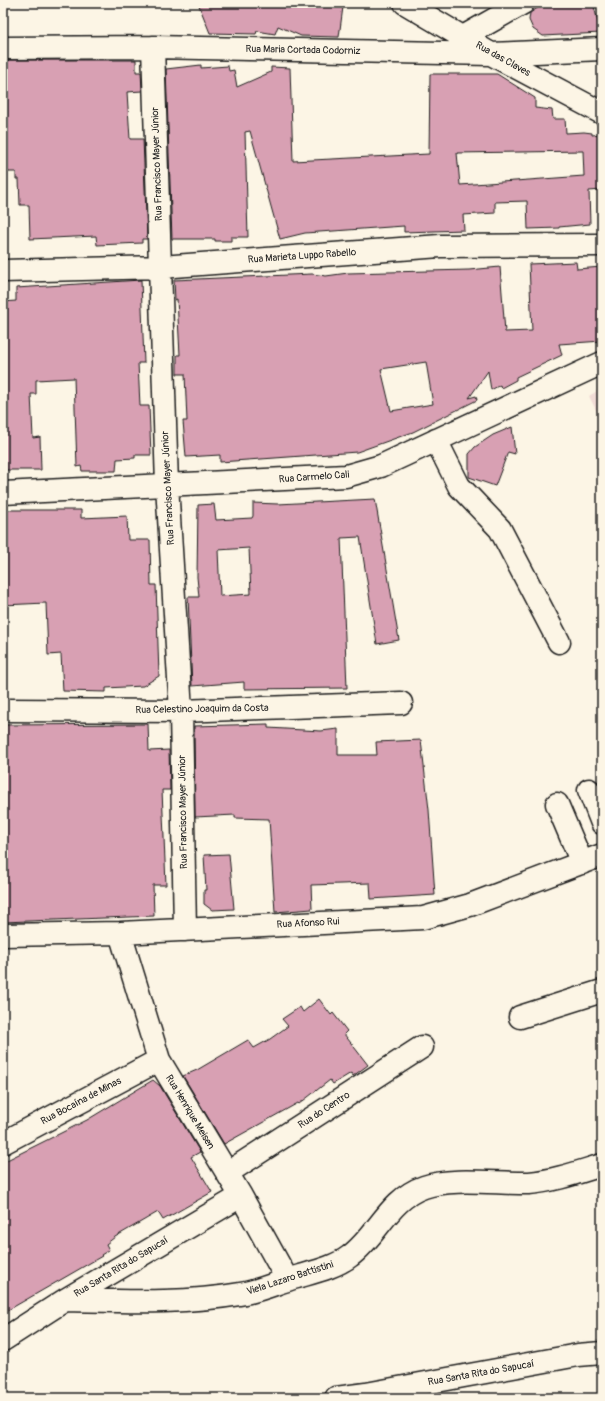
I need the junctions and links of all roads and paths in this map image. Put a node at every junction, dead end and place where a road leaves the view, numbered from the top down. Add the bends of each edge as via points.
1 (405, 3) edge
2 (523, 3) edge
3 (463, 37) junction
4 (152, 47) junction
5 (3, 48) edge
6 (602, 49) edge
7 (491, 54) junction
8 (602, 113) edge
9 (602, 245) edge
10 (161, 266) junction
11 (3, 271) edge
12 (602, 363) edge
13 (436, 440) junction
14 (167, 485) junction
15 (3, 493) edge
16 (559, 642) dead end
17 (401, 704) dead end
18 (3, 710) edge
19 (181, 711) junction
20 (589, 790) dead end
21 (557, 804) dead end
22 (602, 823) edge
23 (602, 855) edge
24 (582, 863) junction
25 (185, 930) junction
26 (120, 933) junction
27 (3, 935) edge
28 (602, 991) edge
29 (520, 1017) dead end
30 (422, 1048) dead end
31 (159, 1060) junction
32 (3, 1143) edge
33 (602, 1165) edge
34 (227, 1174) junction
35 (241, 1196) junction
36 (287, 1280) junction
37 (65, 1300) junction
38 (3, 1340) edge
39 (602, 1353) edge
40 (371, 1396) edge
41 (336, 1398) edge

1 - 3 street, Rua das Claves
2 - 3 street
3 - 7 street, Rua das Claves
4 - 5 street, Rua Maria Cortada Codorniz
4 - 7 street, Rua Maria Cortada Codorniz
4 - 10 street, Rua Francisco Mayer Júnior
6 - 7 street, Rua Maria Cortada Codorniz
7 - 8 street, Rua das Claves
9 - 10 street, Rua Marieta Luppo Rabello via 440,246
10 - 11 street, Rua Marieta Luppo Rabello
10 - 14 street, Rua Francisco Mayer Júnior
12 - 13 street, Rua Carmelo Cali
13 - 14 street, Rua Carmelo Cali via 381,466 346,476
13 - 16 street via 459,486 500,529
14 - 15 street, Rua Carmelo Cali
14 - 19 street, Rua Francisco Mayer Júnior
17 - 19 street, Rua Celestino Joaquim da Costa
18 - 19 street, Rua Celestino Joaquim da Costa
19 - 25 street, Rua Francisco Mayer Júnior
20 - 22 street
21 - 24 street
23 - 24 street, Rua Afonso Rui
24 - 25 street, Rua Afonso Rui via 470,905 423,918
25 - 26 street, Rua Afonso Rui
26 - 27 street, Rua Afonso Rui
26 - 31 street, Rua Henrique Meisen
28 - 29 street
30 - 34 street, Rua do Centro
31 - 32 street, Rua Bocaína de Minas
31 - 34 street, Rua Henrique Meisen
33 - 36 street, Viela Lazaro Battistini via 531,1182 454,1183 424,1187 402,1197 350,1257
34 - 35 street, Rua Henrique Meisen
35 - 36 street, Rua Henrique Meisen
35 - 37 street, Rua Santa Rita do Sapucaí
36 - 37 street, Viela Lazaro Battistini via 240,1294 206,1298 159,1301
37 - 38 street, Rua Santa Rita do Sapucaí
39 - 40 street, Rua Santa Rita do Sapucaí via 578,1355
40 - 41 street, Rua Santa Rita do Sapucaí

